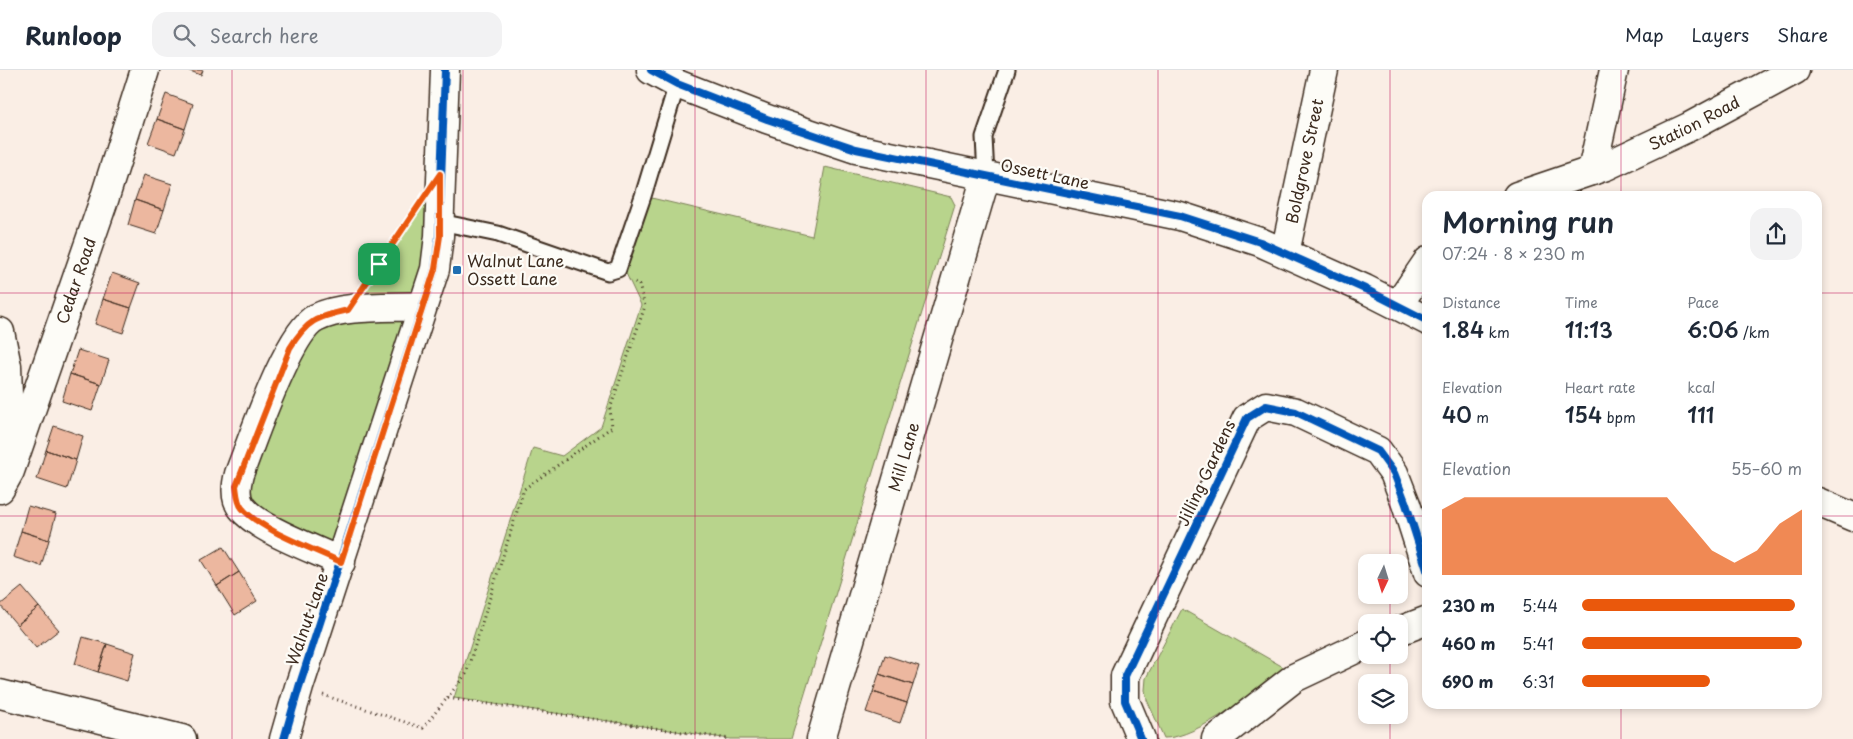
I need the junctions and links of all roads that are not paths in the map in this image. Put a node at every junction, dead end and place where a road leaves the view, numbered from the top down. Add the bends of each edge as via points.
1 (145, 70) edge
2 (445, 70) edge
3 (651, 70) edge
4 (1007, 70) edge
5 (1324, 70) edge
6 (1614, 70) edge
7 (1795, 70) edge
8 (677, 84) junction
9 (1592, 171) junction
10 (986, 176) junction
11 (1532, 191) edge
12 (440, 222) junction
13 (1284, 252) junction
14 (1422, 270) edge
15 (1398, 305) junction
16 (422, 306) junction
17 (1422, 318) edge
18 (0, 332) edge
19 (5, 480) edge
20 (1822, 504) edge
21 (1853, 517) edge
22 (1422, 555) edge
23 (341, 562) junction
24 (1422, 622) edge
25 (1408, 628) edge
26 (1358, 648) edge
27 (0, 694) edge
28 (182, 739) edge
29 (284, 739) edge
30 (821, 739) edge
31 (1141, 739) edge
32 (1216, 739) edge

1 - 19 street, Cedar Road via 104,200
2 - 12 street, Walnut Lane
3 - 8 street, Ossett Lane
4 - 10 lane via 984,137
5 - 13 street, Boldgrove Street
6 - 9 street
7 - 9 street, Station Road via 1689,127
8 - 10 street, Ossett Lane via 767,119 856,148
8 - 12 lane via 644,196 618,269 608,272 498,234
9 - 11 street, Station Road
10 - 13 street, Ossett Lane via 1180,216
10 - 30 street, Mill Lane
12 - 16 street, Walnut Lane via 435,269
13 - 15 street, Ossett Lane
14 - 15 street
15 - 17 street, Ossett Lane
16 - 23 street, Walnut Lane
16 - 23 street, Walnut Lane via 348,310 317,317 307,324 290,348 236,486 241,507 252,517
18 - 19 street via 7,366
20 - 21 street
22 - 31 street, Jilling Gardens via 1394,473 1378,451 1296,412 1266,406 1247,418 1125,676 1125,701
23 - 29 street, Walnut Lane
24 - 25 street
26 - 32 street via 1294,678
27 - 28 street

